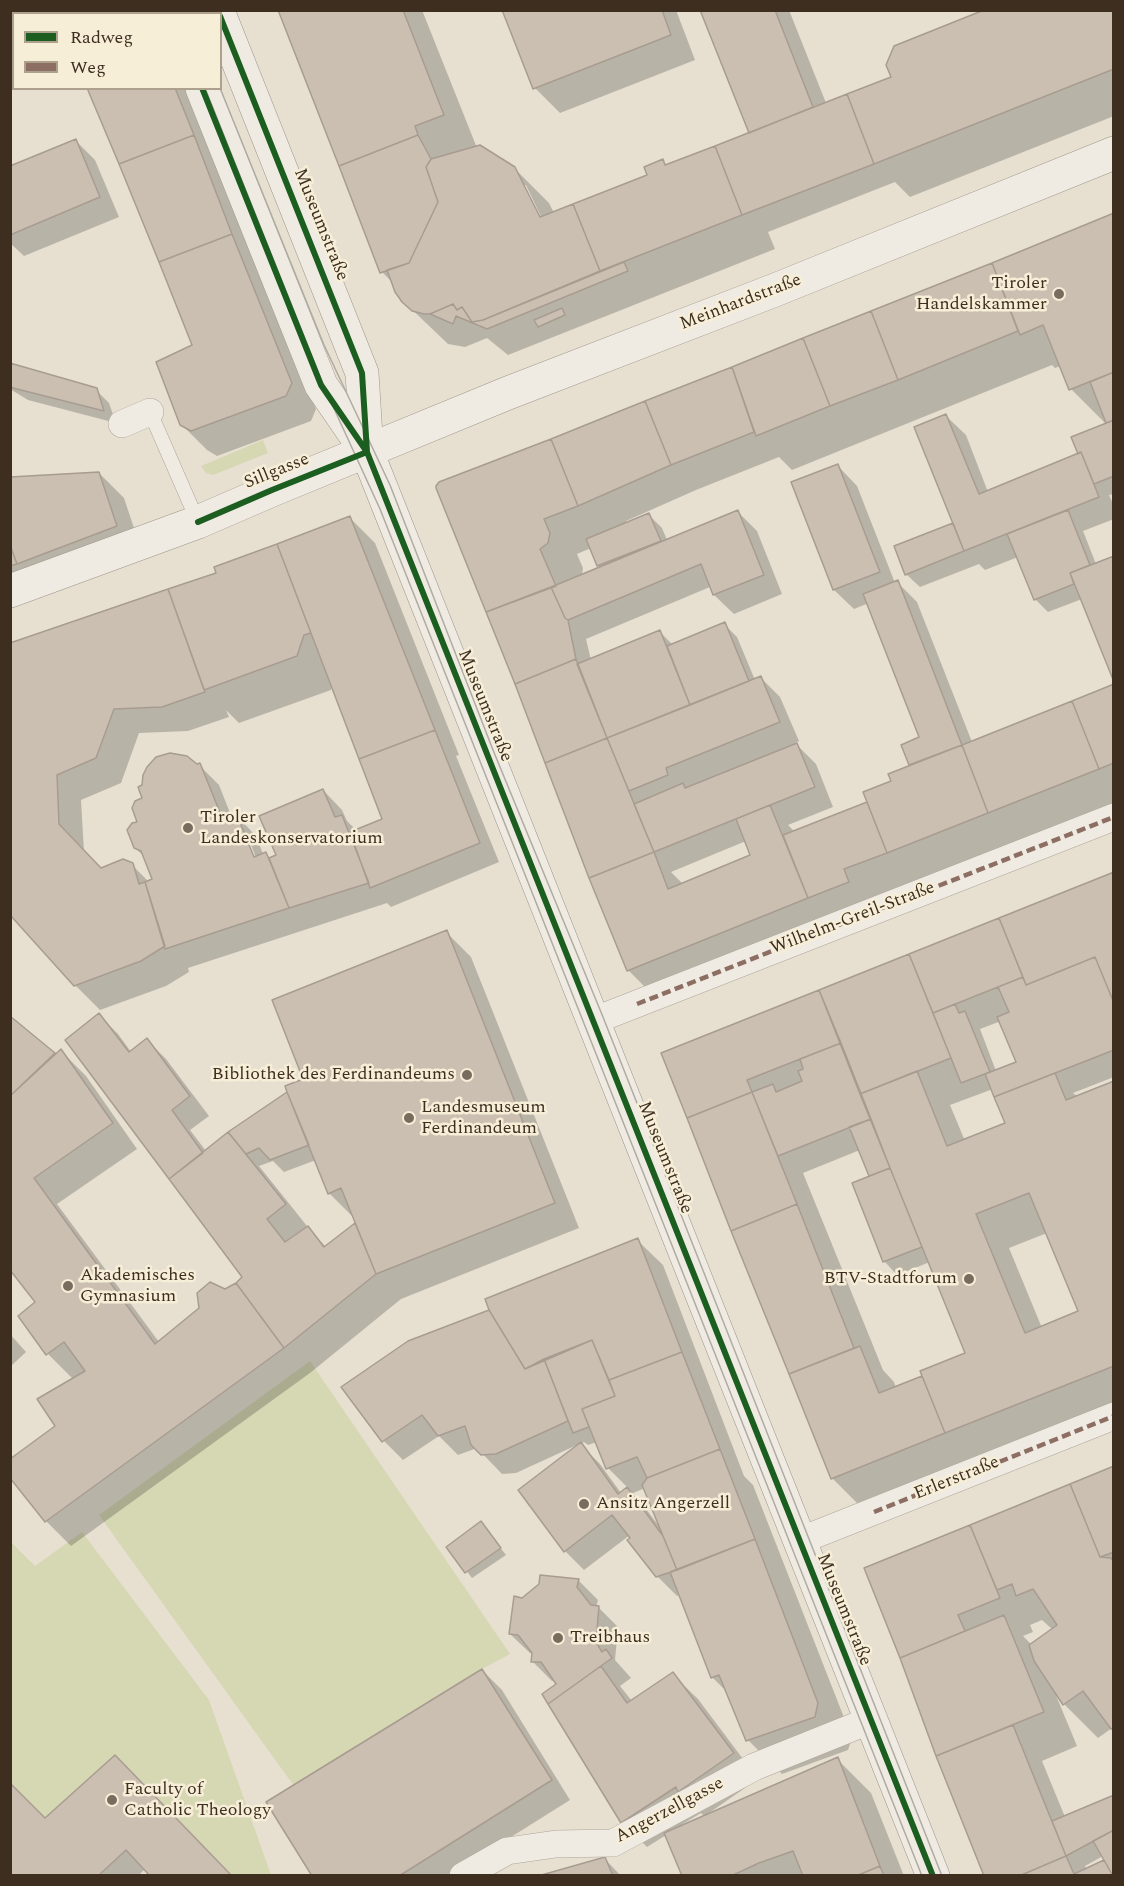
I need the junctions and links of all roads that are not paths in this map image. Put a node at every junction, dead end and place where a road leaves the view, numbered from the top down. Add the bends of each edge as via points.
1 (222, 18) edge
2 (203, 90) edge
3 (1113, 153) edge
4 (150, 412) joint
5 (122, 424) dead end
6 (367, 452) junction
7 (198, 522) junction
8 (10, 591) edge
9 (1113, 817) edge
10 (593, 1021) junction
11 (1113, 1416) edge
12 (799, 1541) junction
13 (871, 1720) junction
14 (463, 1875) edge
15 (933, 1875) edge

1 - 6 street, Museumstraße via 362,373
2 - 6 street, Museumstraße via 321,385
3 - 6 street, Meinhardstraße
4 - 5 street
4 - 7 lane
6 - 7 street, Sillgasse
6 - 10 street, Museumstraße
7 - 8 street, Sillgasse
9 - 10 street, Wilhelm-Greil-Straße
10 - 12 street, Museumstraße
11 - 12 street, Erlerstraße
12 - 13 street, Museumstraße
13 - 14 street, Angerzellgasse via 754,1767 613,1843 556,1844 507,1851
13 - 15 street, Museumstraße

